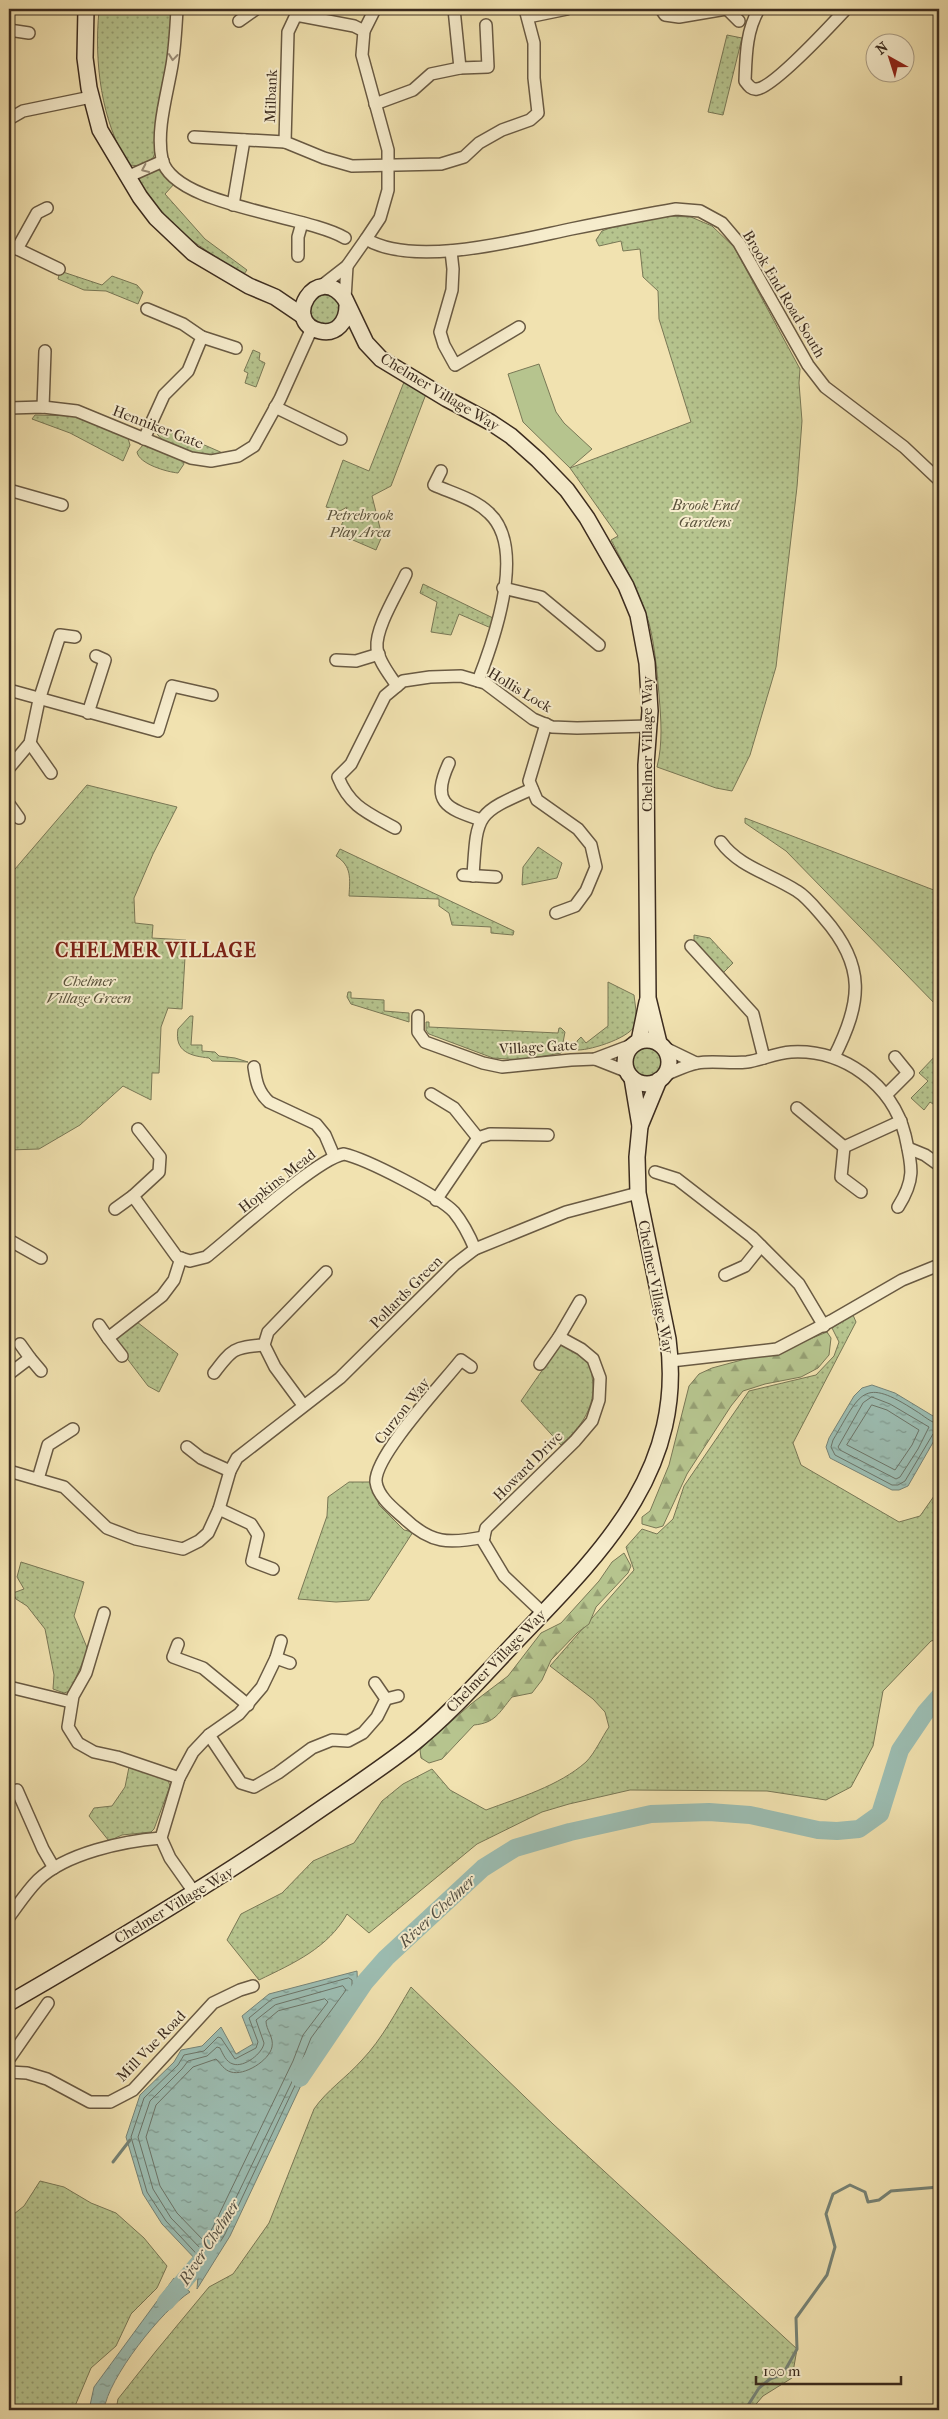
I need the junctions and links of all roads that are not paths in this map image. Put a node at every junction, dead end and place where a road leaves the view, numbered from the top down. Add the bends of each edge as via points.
1 (86, 9) edge
2 (177, 9) edge
3 (256, 9) edge
4 (375, 9) edge
5 (454, 9) edge
6 (567, 9) edge
7 (661, 9) edge
8 (727, 9) edge
9 (759, 9) edge
10 (846, 9) edge
11 (293, 12) edge
12 (527, 13) edge
13 (239, 21) dead end
14 (739, 21) dead end
15 (486, 25) dead end
16 (9, 30) edge
17 (364, 31) junction
18 (29, 33) dead end
19 (460, 68) junction
20 (91, 97) junction
21 (375, 104) junction
22 (9, 119) edge
23 (194, 137) dead end
24 (244, 140) junction
25 (285, 142) junction
26 (162, 161) junction
27 (388, 166) junction
28 (127, 177) junction
29 (233, 205) junction
30 (47, 208) dead end
31 (302, 223) junction
32 (345, 238) dead end
33 (366, 239) junction
34 (13, 247) edge
35 (451, 251) junction
36 (298, 256) dead end
37 (347, 266) junction
38 (58, 269) dead end
39 (313, 291) junction
40 (275, 297) junction
41 (346, 302) junction
42 (147, 309) dead end
43 (308, 322) junction
44 (519, 327) dead end
45 (333, 330) junction
46 (202, 337) junction
47 (366, 343) junction
48 (236, 348) dead end
49 (45, 351) dead end
50 (43, 407) junction
51 (275, 407) junction
52 (9, 408) edge
53 (144, 439) junction
54 (341, 439) dead end
55 (441, 471) dead end
56 (939, 480) edge
57 (9, 490) edge
58 (62, 505) dead end
59 (406, 574) dead end
60 (503, 588) junction
61 (75, 637) dead end
62 (599, 646) dead end
63 (379, 654) junction
64 (96, 656) dead end
65 (336, 660) dead end
66 (478, 681) junction
67 (397, 686) junction
68 (9, 690) edge
69 (212, 696) dead end
70 (39, 700) junction
71 (88, 713) junction
72 (546, 724) junction
73 (649, 726) junction
74 (30, 743) junction
75 (449, 763) dead end
76 (9, 768) edge
77 (52, 773) dead end
78 (532, 789) junction
79 (9, 804) edge
80 (19, 818) dead end
81 (481, 820) junction
82 (395, 828) dead end
83 (721, 842) dead end
84 (496, 876) dead end
85 (556, 913) dead end
86 (691, 946) dead end
87 (648, 998) junction
88 (418, 1016) dead end
89 (635, 1044) junction
90 (662, 1046) junction
91 (834, 1057) junction
92 (896, 1057) dead end
93 (764, 1058) junction
94 (595, 1059) junction
95 (696, 1063) junction
96 (254, 1066) dead end
97 (630, 1075) junction
98 (662, 1078) junction
99 (431, 1094) dead end
100 (886, 1095) junction
101 (797, 1108) dead end
102 (901, 1121) junction
103 (640, 1126) junction
104 (138, 1129) dead end
105 (548, 1135) dead end
106 (478, 1138) junction
107 (844, 1147) junction
108 (908, 1148) junction
109 (334, 1156) junction
110 (937, 1159) edge
111 (655, 1172) dead end
112 (861, 1192) dead end
113 (638, 1193) junction
114 (133, 1196) junction
115 (436, 1200) junction
116 (898, 1207) dead end
117 (115, 1209) dead end
118 (9, 1240) edge
119 (761, 1246) junction
120 (475, 1249) junction
121 (41, 1258) dead end
122 (181, 1258) junction
123 (939, 1265) edge
124 (326, 1272) dead end
125 (725, 1275) dead end
126 (580, 1301) dead end
127 (99, 1325) dead end
128 (824, 1326) junction
129 (559, 1337) junction
130 (108, 1338) junction
131 (20, 1344) dead end
132 (264, 1345) junction
133 (122, 1356) dead end
134 (30, 1358) junction
135 (671, 1361) junction
136 (540, 1364) dead end
137 (471, 1367) dead end
138 (41, 1371) dead end
139 (214, 1373) dead end
140 (9, 1374) edge
141 (303, 1405) junction
142 (73, 1429) dead end
143 (187, 1447) dead end
144 (9, 1471) edge
145 (230, 1471) junction
146 (38, 1479) junction
147 (219, 1509) junction
148 (484, 1537) junction
149 (273, 1568) dead end
150 (104, 1613) dead end
151 (543, 1613) junction
152 (280, 1640) dead end
153 (178, 1644) dead end
154 (276, 1658) junction
155 (290, 1663) dead end
156 (375, 1683) dead end
157 (9, 1687) edge
158 (398, 1696) dead end
159 (386, 1698) junction
160 (71, 1702) junction
161 (248, 1705) junction
162 (209, 1735) junction
163 (179, 1778) junction
164 (18, 1790) dead end
165 (161, 1838) junction
166 (54, 1868) junction
167 (194, 1892) junction
168 (9, 1917) edge
169 (253, 1986) dead end
170 (48, 2003) dead end
171 (9, 2004) edge
172 (9, 2059) edge
173 (9, 2072) edge

1 - 20 street, Chelmer Village Way via 85,58
2 -> 26 street via 161,139
3 - 13 street
4 - 17 street
5 - 19 street
6 - 12 street
7 - 8 street via 671,17
8 - 14 street
9 - 10 street via 747,41 745,71 745,81 754,90 780,74
11 - 17 street, Milbank
11 - 25 street, Milbank via 288,32
12 - 27 street, Milbank via 534,43 538,113 530,120 479,143 464,157 441,164
15 - 19 street via 488,67
16 - 18 street
17 - 21 street via 362,54
19 - 21 street via 431,74 413,90
20 - 22 street via 23,111
20 - 28 street, Chelmer Village Way via 100,130
21 - 27 street via 388,150
23 - 24 street
24 - 25 street
24 - 29 street
25 - 27 street, Milbank via 341,164
26 -> 28 street
26 - 29 street via 189,188
27 - 33 street via 388,190 380,218
28 - 40 street, Chelmer Village Way via 156,218 193,253 241,282
29 - 31 street
30 - 34 street via 37,213
31 - 32 street
31 - 36 street
33 - 35 street, Brook End Road South via 395,248
33 - 37 street
34 - 38 street
35 - 44 street via 452,290 440,332 455,365
35 - 56 street, Brook End Road South via 509,243 676,209 692,209 711,216 722,223 739,243 808,365 825,387 904,447
37 - 39 street
37 - 41 street
39 - 40 street, Chelmer Village Way
39 - 41 street, Chelmer Village Way via 334,289
39 - 43 street via 302,309
40 - 43 street, Chelmer Village Way
41 - 45 street via 344,320
41 - 47 street, Chelmer Village Way
42 - 46 street via 184,324
43 - 45 street, Chelmer Village Way via 326,332
43 - 51 street, Henniker Gate
45 - 47 street, Chelmer Village Way
46 - 48 street
46 - 53 street via 188,371 164,395
47 - 73 street, Chelmer Village Way via 381,359 511,436 544,466 587,518 610,554 638,615 647,663
49 - 50 street
50 - 52 street, Henniker Gate
50 - 53 street, Henniker Gate via 77,411
51 - 53 street, Henniker Gate via 254,446 238,456 212,461 191,458
51 - 54 street
55 - 60 street via 434,485 489,512 500,527 506,545
57 - 58 street
59 - 63 street via 381,627 376,648
60 - 62 street via 541,597
60 - 66 street via 496,632
61 - 70 street via 60,635
63 - 65 street via 356,660
63 - 67 street
64 - 71 street via 105,660
66 - 67 street, Hollis Lock via 461,676 430,677 403,681
66 - 72 street, Hollis Lock via 533,719
67 - 82 street via 385,696 351,764 338,777 344,792 356,806
68 - 70 street
69 - 71 street via 172,686 158,731
70 - 71 street
70 - 74 street
72 - 73 street, Hollis Lock via 577,728
72 - 78 street via 529,781
73 - 87 street, Chelmer Village Way via 646,765
74 - 76 street
74 - 77 street
75 - 81 street via 440,783 441,796 449,807
78 - 81 street via 488,810
78 - 85 street via 537,800 578,829 592,845 596,865 586,891 575,906
79 - 80 street
81 - 84 street via 468,876
83 - 91 street via 734,857 798,891 844,944 854,970 856,991 852,1017
86 - 93 street via 753,1014
87 - 89 street, Chelmer Village Way
87 - 90 street, Chelmer Village Way
88 - 94 street, Village Gate via 418,1032 425,1042 483,1063 502,1067
89 - 90 street via 653,1040
89 - 94 street, Village Gate
89 - 97 street, Chelmer Village Way via 626,1058
90 - 95 street
90 - 98 street, Chelmer Village Way via 669,1062
91 - 93 street via 789,1052
91 - 100 street via 870,1078
92 - 100 street via 908,1072
93 - 95 street via 746,1062
94 - 97 street, Village Gate
95 - 98 street
96 - 109 street via 256,1082 264,1097 316,1124
97 - 98 street via 646,1084
97 - 103 street, Chelmer Village Way
98 - 103 street, Chelmer Village Way
99 - 106 street via 454,1108
100 - 102 street
101 - 107 street
102 - 107 street
102 - 108 street
103 - 113 street, Chelmer Village Way
104 - 114 street via 160,1157 159,1172
105 - 106 street via 490,1134
106 - 115 street
107 - 112 street via 841,1177
108 - 110 street
108 - 116 street via 912,1173 908,1190
109 - 115 street, Hopkins Mead via 351,1156
109 - 122 street, Hopkins Mead via 206,1257 190,1261
111 - 119 street via 677,1178
113 - 120 street, Pollards Green via 566,1212
113 - 135 street, Chelmer Village Way
114 - 117 street
114 - 122 street via 177,1257
115 - 120 street, Hopkins Mead via 454,1212
118 - 121 street
119 - 125 street via 745,1266
119 - 128 street via 799,1284
120 - 141 street, Pollards Green via 454,1265 340,1378
122 - 130 street via 174,1280 162,1296
123 - 128 street via 902,1280
124 - 132 street via 268,1332
126 - 129 street
127 - 130 street
128 - 135 street via 777,1349
129 - 136 street
129 - 148 street, Howard Drive via 593,1359 600,1378 599,1400 592,1421 486,1528
130 - 133 street
131 - 134 street
132 - 139 street via 240,1347 228,1354
132 - 141 street
134 - 138 street
134 - 140 street
135 - 151 street, Chelmer Village Way via 670,1402 660,1446 641,1491 613,1536
137 - 148 street, Curzon Way via 461,1360 390,1447 380,1465 376,1482 384,1499 421,1533 440,1541
141 - 145 street, Pollards Green via 237,1458
142 - 146 street via 48,1445
143 - 145 street via 200,1458
144 - 146 street, Pollards Green
145 - 147 street, Pollards Green
146 - 147 street, Pollards Green via 64,1487 107,1528 136,1539 184,1549 208,1533
147 - 149 street via 252,1524 258,1536 252,1561
148 - 151 street via 504,1576
150 - 160 street via 86,1673
151 - 167 street, Chelmer Village Way via 466,1693 386,1765 247,1861
152 - 154 street
153 - 161 street via 173,1656 203,1668
154 - 155 street
154 - 161 street via 262,1687
156 - 159 street
157 - 160 street
158 - 159 street
159 - 162 street via 377,1717 363,1734 312,1748 254,1787 241,1783
160 - 163 street via 68,1727 78,1743 94,1752
161 - 162 street
162 - 163 street via 193,1752
163 - 165 street
164 - 166 street via 42,1849
165 - 166 street via 107,1846
165 - 167 street via 170,1858
166 - 168 street via 38,1881
167 - 171 street, Chelmer Village Way
169 - 173 street, Mill Vue Road via 213,2003 133,2090 110,2102 90,2102 47,2079
170 - 172 street

